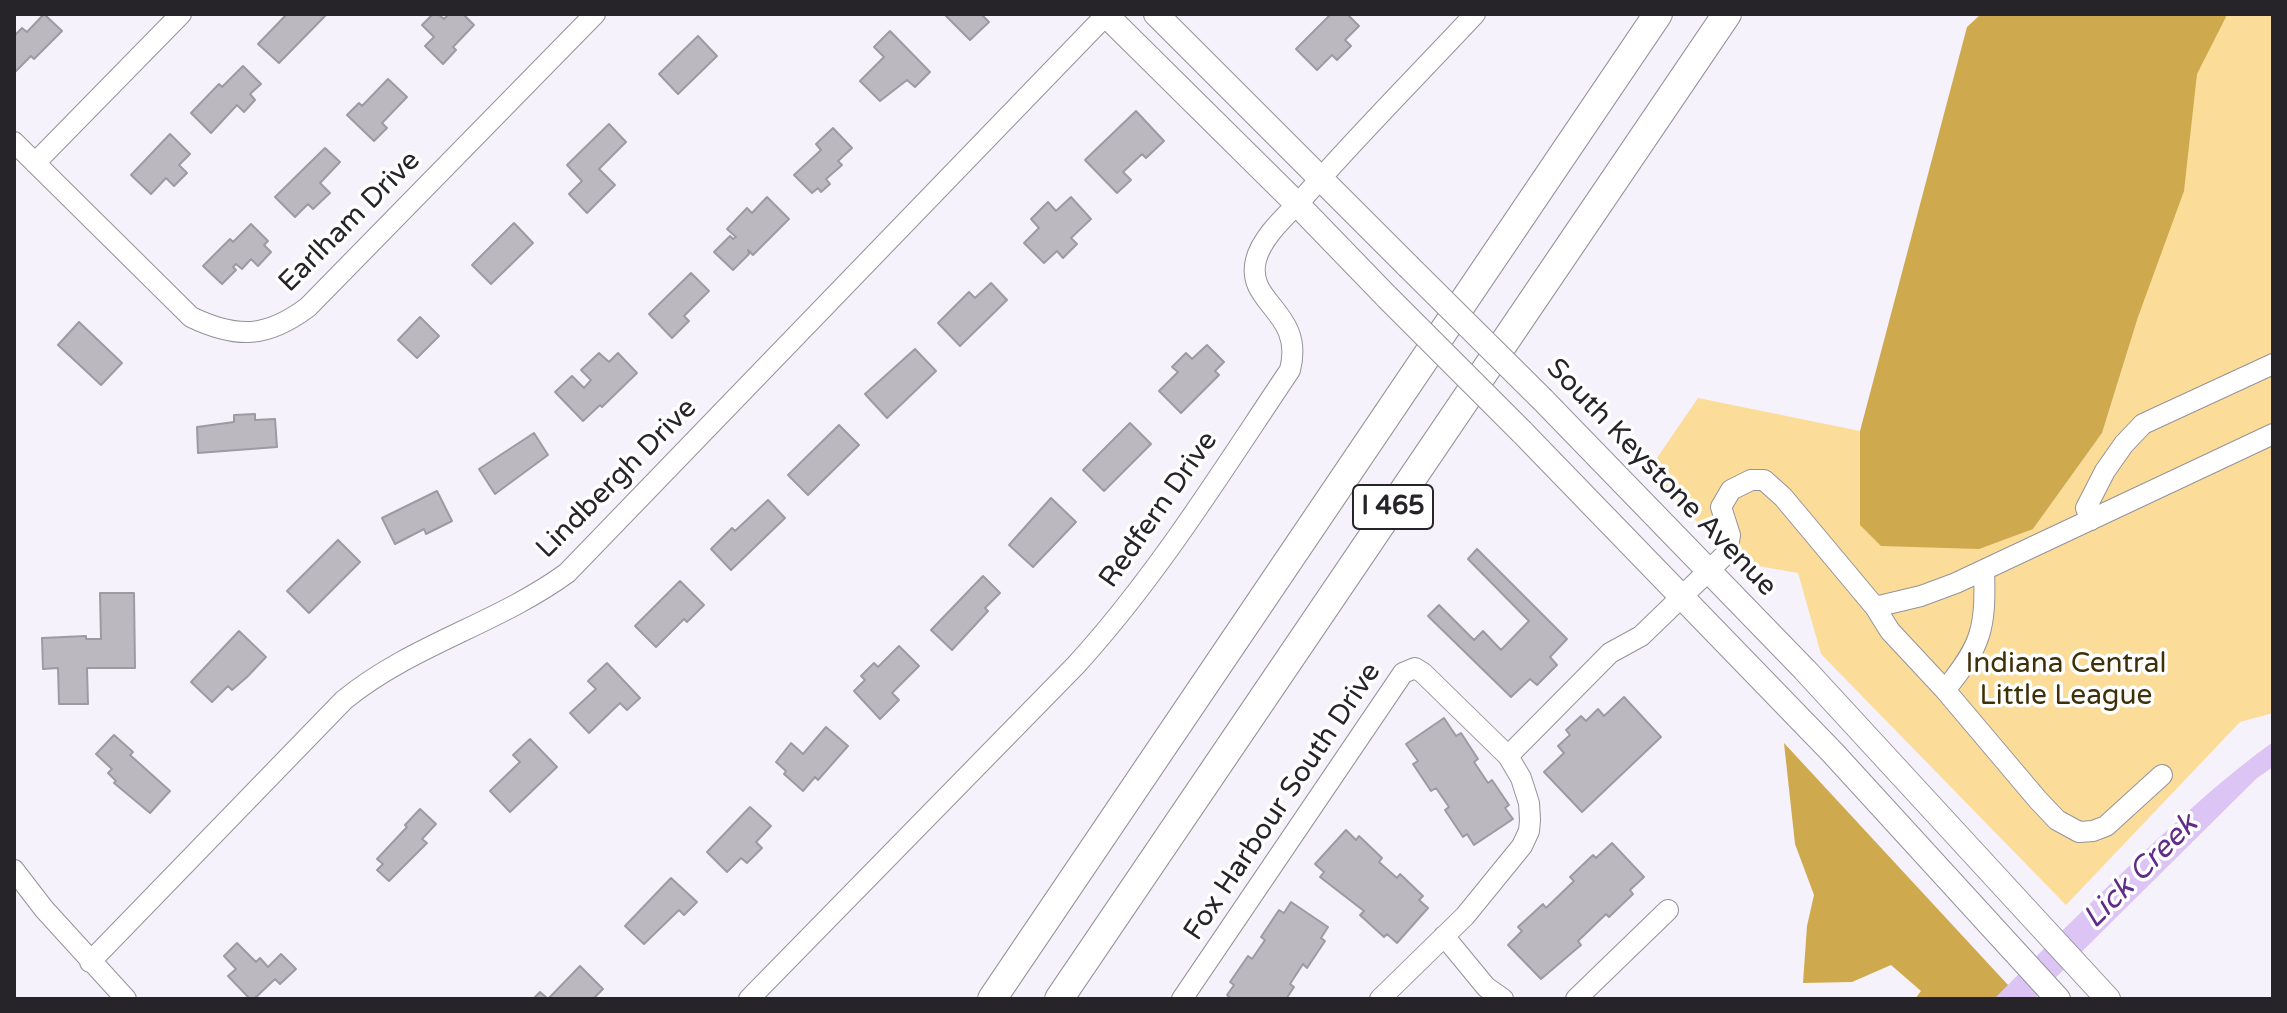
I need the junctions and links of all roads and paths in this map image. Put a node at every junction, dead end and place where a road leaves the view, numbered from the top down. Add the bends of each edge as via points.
1 (181, 14) edge
2 (595, 14) edge
3 (1106, 14) edge
4 (1156, 14) edge
5 (1475, 14) edge
6 (1658, 14) edge
7 (1727, 14) edge
8 (14, 142) edge
9 (35, 163) junction
10 (1320, 178) junction
11 (1297, 204) junction
12 (2273, 364) edge
13 (2273, 434) edge
14 (2091, 520) junction
15 (1710, 570) junction
16 (1984, 570) junction
17 (1683, 596) junction
18 (1875, 607) junction
19 (1945, 690) junction
20 (1508, 756) junction
21 (2162, 775) dead end
22 (14, 871) edge
23 (1668, 910) dead end
24 (1444, 936) junction
25 (90, 962) junction
26 (126, 999) edge
27 (749, 999) edge
28 (992, 999) edge
29 (1059, 999) edge
30 (1182, 999) edge
31 (1380, 999) edge
32 (1503, 999) edge
33 (1576, 999) edge
34 (2058, 999) edge
35 (2108, 999) edge

1 - 9 street
2 - 9 street, Earlham Drive via 308,307 286,323 260,332 215,328 191,317
3 - 11 main road
3 - 25 street, Lindbergh Drive via 567,573 531,598 413,654 358,688
4 - 10 main road, South Keystone Avenue
5 - 10 street, Redfern Drive
6 - 28 highway, I 465
7 - 29 highway, I 465
8 - 9 street, Earlham Drive
10 - 11 street, Redfern Drive
10 - 15 main road, South Keystone Avenue, bridge
11 - 17 main road, bridge
11 - 27 street, Redfern Drive via 1255,261 1256,281 1293,337 1290,370 1152,573 1076,665
12 - 14 street via 2143,424 2105,471 2086,508
13 - 14 street
14 - 16 street
15 - 17 street
15 - 18 street via 1727,553 1730,535 1721,507 1726,498 1751,480 1764,480
15 - 35 main road, South Keystone Avenue
16 - 18 street via 1921,596
16 - 19 street via 1980,640
17 - 20 street via 1641,636 1610,653
17 - 34 main road
18 - 19 street via 1890,631
19 - 21 street via 2038,800 2057,820 2079,832 2106,826
20 - 24 street via 1529,803 1529,831
20 - 30 street, Fox Harbour South Drive via 1423,673 1406,670
22 - 25 street
23 - 33 street
24 - 31 street
24 - 32 street via 1486,987
25 - 26 street

